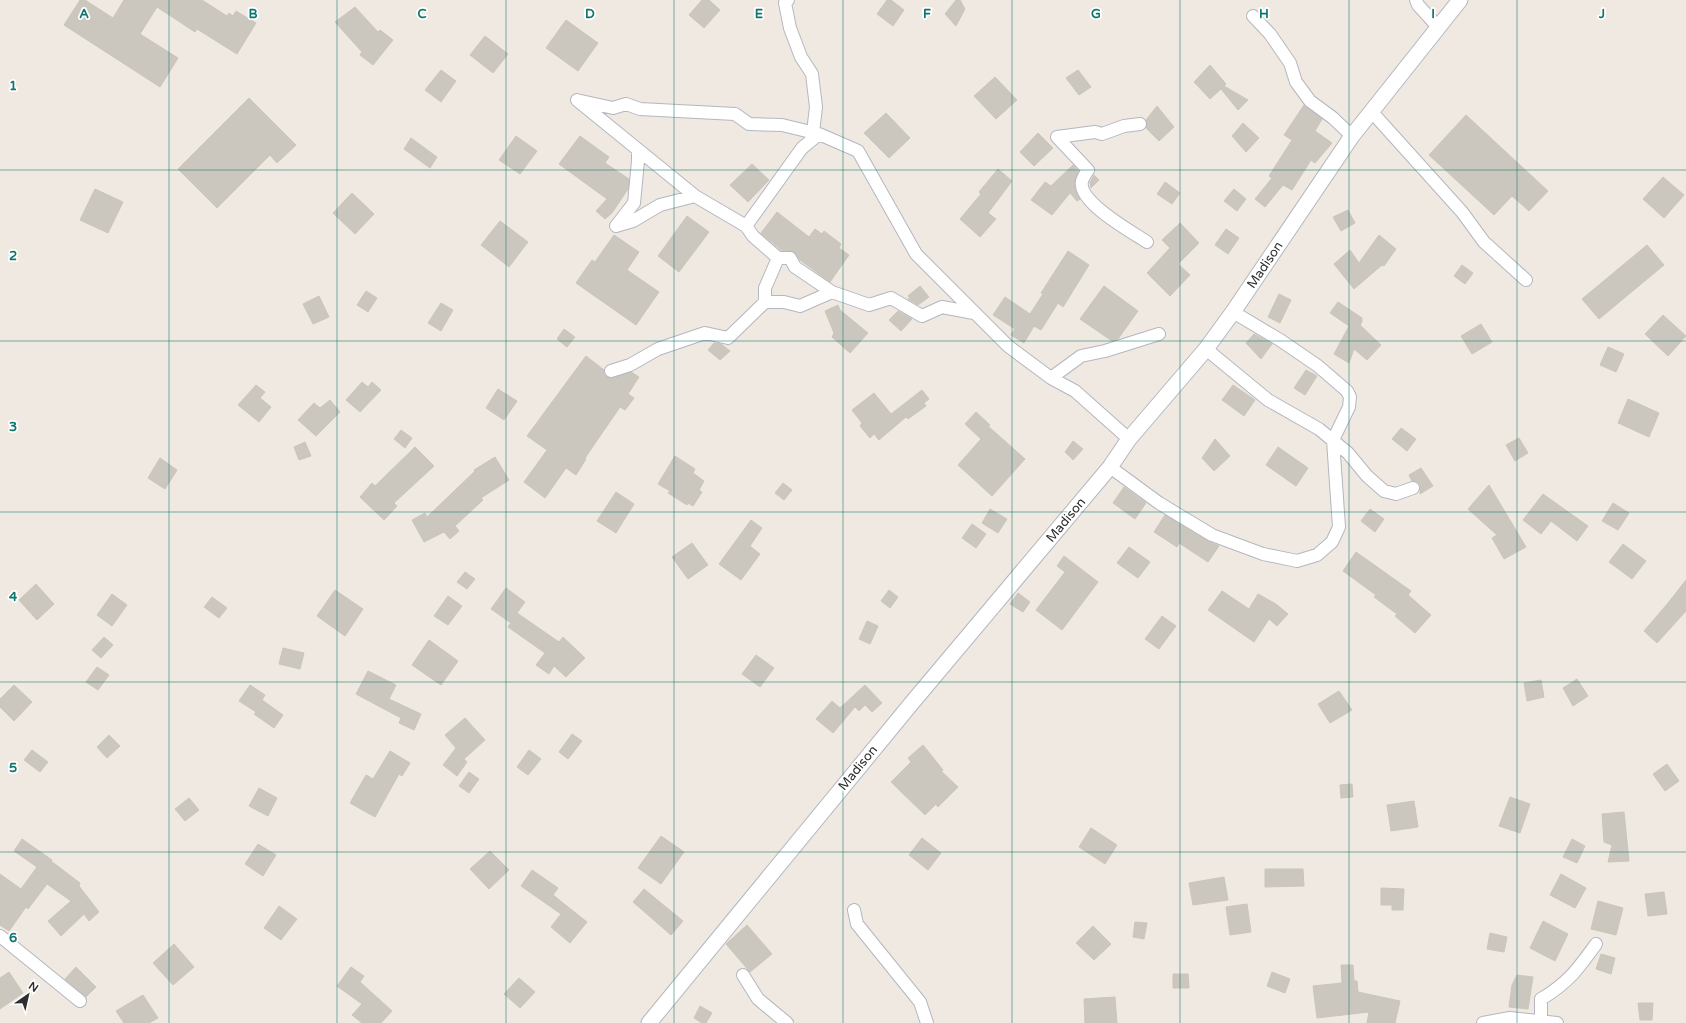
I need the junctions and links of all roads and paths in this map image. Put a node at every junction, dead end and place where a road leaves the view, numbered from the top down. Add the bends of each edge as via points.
1 (788, 0) edge
2 (1416, 0) edge
3 (1460, 0) edge
4 (1253, 16) dead end
5 (1438, 27) junction
6 (1371, 111) junction
7 (1140, 124) dead end
8 (816, 133) junction
9 (1352, 136) junction
10 (638, 150) junction
11 (695, 196) junction
12 (746, 226) junction
13 (1147, 242) dead end
14 (778, 258) junction
15 (1526, 280) dead end
16 (832, 292) junction
17 (765, 302) junction
18 (1233, 312) junction
19 (974, 313) junction
20 (1159, 334) dead end
21 (1206, 349) junction
22 (611, 371) dead end
23 (1051, 378) junction
24 (1128, 439) junction
25 (1332, 440) junction
26 (1110, 467) junction
27 (1414, 488) dead end
28 (854, 910) dead end
29 (0, 936) edge
30 (1596, 944) dead end
31 (743, 975) dead end
32 (80, 1001) dead end
33 (1511, 1020) edge
34 (1541, 1021) junction
35 (649, 1023) edge
36 (787, 1023) edge
37 (927, 1023) edge
38 (1483, 1023) edge
39 (1557, 1023) edge

1 - 8 street via 785,3 790,28 801,57 812,74
2 - 5 street
3 - 5 street, Madison
4 - 9 street via 1270,34 1290,63 1296,82 1310,102 1334,118
5 - 6 street, Madison
6 - 9 street, Madison
6 - 15 street via 1462,212 1484,242
7 - 13 street via 1124,126 1102,134 1095,132 1057,137 1088,170 1082,181 1083,192 1094,205
8 - 10 street via 782,125 749,124 735,114 640,109 626,104 613,108 577,100
8 - 12 street via 802,148
8 - 19 street via 858,151 916,254
9 - 18 street, Madison
10 - 11 street
10 - 11 street via 634,203 616,226 634,221 660,205
11 - 12 street
12 - 14 street via 753,236
14 - 16 street via 790,258 796,267
14 - 17 street via 765,288
16 - 17 street via 800,306 784,302
16 - 19 street via 869,305 891,298 922,316 942,308
17 - 22 street via 728,338 705,333 658,349 630,365
18 - 21 street, Madison
18 - 25 street via 1292,348 1347,391 1350,398 1349,408
19 - 23 street via 1008,346
20 - 23 street via 1081,356
21 - 24 street, Madison
21 - 25 street via 1268,400 1319,429
23 - 24 street via 1075,391
24 - 26 street, Madison
25 - 26 street via 1339,527 1332,542 1317,555 1297,561 1263,554 1212,535 1159,503
25 - 27 street via 1384,491 1396,494
26 - 35 street, Madison
28 - 37 street via 857,924 920,1002
29 - 32 street
30 - 34 street via 1580,968 1566,982 1541,999
31 - 36 street via 758,999
33 - 34 street
33 - 38 street
34 - 39 street

